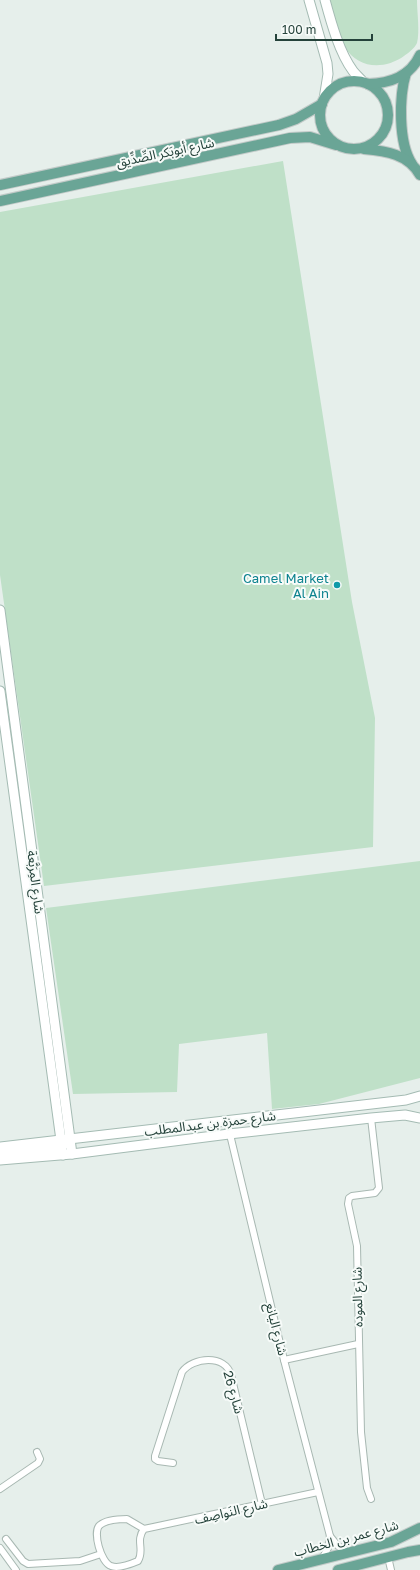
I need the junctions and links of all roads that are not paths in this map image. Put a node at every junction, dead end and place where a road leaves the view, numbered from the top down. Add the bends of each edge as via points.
1 (309, 0) edge
2 (325, 0) edge
3 (420, 55) edge
4 (406, 73) junction
5 (366, 83) junction
6 (323, 101) junction
7 (336, 145) junction
8 (360, 149) junction
9 (412, 164) junction
10 (420, 174) edge
11 (0, 185) edge
12 (0, 201) edge
13 (0, 610) edge
14 (4, 660) edge
15 (0, 691) edge
16 (420, 1096) edge
17 (372, 1118) junction
18 (420, 1118) edge
19 (226, 1122) junction
20 (229, 1134) junction
21 (71, 1139) junction
22 (0, 1147) edge
23 (64, 1149) junction
24 (0, 1156) edge
25 (0, 1160) edge
26 (358, 1344) junction
27 (284, 1360) junction
28 (37, 1452) dead end
29 (173, 1463) dead end
30 (0, 1489) edge
31 (318, 1492) junction
32 (371, 1499) dead end
33 (262, 1504) junction
34 (420, 1528) edge
35 (144, 1529) junction
36 (330, 1536) junction
37 (6, 1539) dead end
38 (0, 1548) edge
39 (420, 1550) edge
40 (349, 1552) junction
41 (101, 1554) junction
42 (388, 1557) junction
43 (322, 1559) junction
44 (16, 1570) edge
45 (278, 1570) edge
46 (338, 1570) edge
47 (391, 1570) edge

1 - 6 street via 327,63 328,74
2 - 5 street via 347,60 352,70
3 - 4 main road
4 - 5 main road via 392,81
4 - 9 main road via 402,90 402,134 405,152
5 - 6 main road via 352,81 341,84 331,90
5 - 8 main road via 379,91 386,103 388,123 378,140
6 - 7 main road via 321,124 327,136
6 - 11 main road, شارع أبوبَكر الصِّدِّيق via 296,119 279,125
7 - 8 main road
7 - 12 main road, شارع أبوبَكر الصِّدِّيق via 310,137 290,138
8 - 9 main road via 386,152 403,157
9 - 10 main road
13 - 14 street, شارع المِرَبَّعة
14 - 21 street, شارع المِرَبَّعة
15 - 23 street, شارع المِرَبَّعة
16 - 19 street, شارع حمزة بن عبدالمطلب via 406,1100
17 - 18 street, شارع حمزة بن عبدالمطلب via 405,1115
17 - 20 street, شارع حمزة بن عبدالمطلب
17 - 26 street, شارع الموده via 379,1188 375,1193 352,1196 348,1201 357,1246
19 - 20 street, شارع اليانع
19 - 21 street, شارع حمزة بن عبدالمطلب
20 - 23 street, شارع حمزة بن عبدالمطلب
20 - 27 street, شارع اليانع
21 - 23 street, شارع حمزة بن عبدالمطلب
21 - 23 street, شارع المِرَبَّعة
22 - 23 street, شارع حمزة بن عبدالمطلب
23 - 24 street
23 - 25 street, شارع حمزة بن عبدالمطلب
26 - 27 street
26 - 32 street, شارع الموده via 365,1475
27 - 31 street, شارع اليانع
28 - 30 street via 40,1459 38,1463
29 - 33 street, شارع 26 via 158,1461 155,1456 182,1372 196,1362 222,1362 228,1366 231,1375
31 - 33 street, شارع النَواصِف
31 - 36 street, شارع اليانع
33 - 35 street, شارع النَواصِف
34 - 40 main road, شارع عمر بن الخطاب via 391,1542
35 - 41 street via 139,1536 138,1561 111,1567
35 - 41 street via 130,1519 104,1522 97,1528 96,1533
36 - 40 street via 338,1546
36 - 43 street via 328,1548
37 - 41 street via 28,1564 80,1561
38 - 44 street
39 - 42 main road
40 - 43 main road, شارع عمر بن الخطاب
42 - 46 main road
42 - 47 street
43 - 45 main road, شارع عمر بن الخطاب

